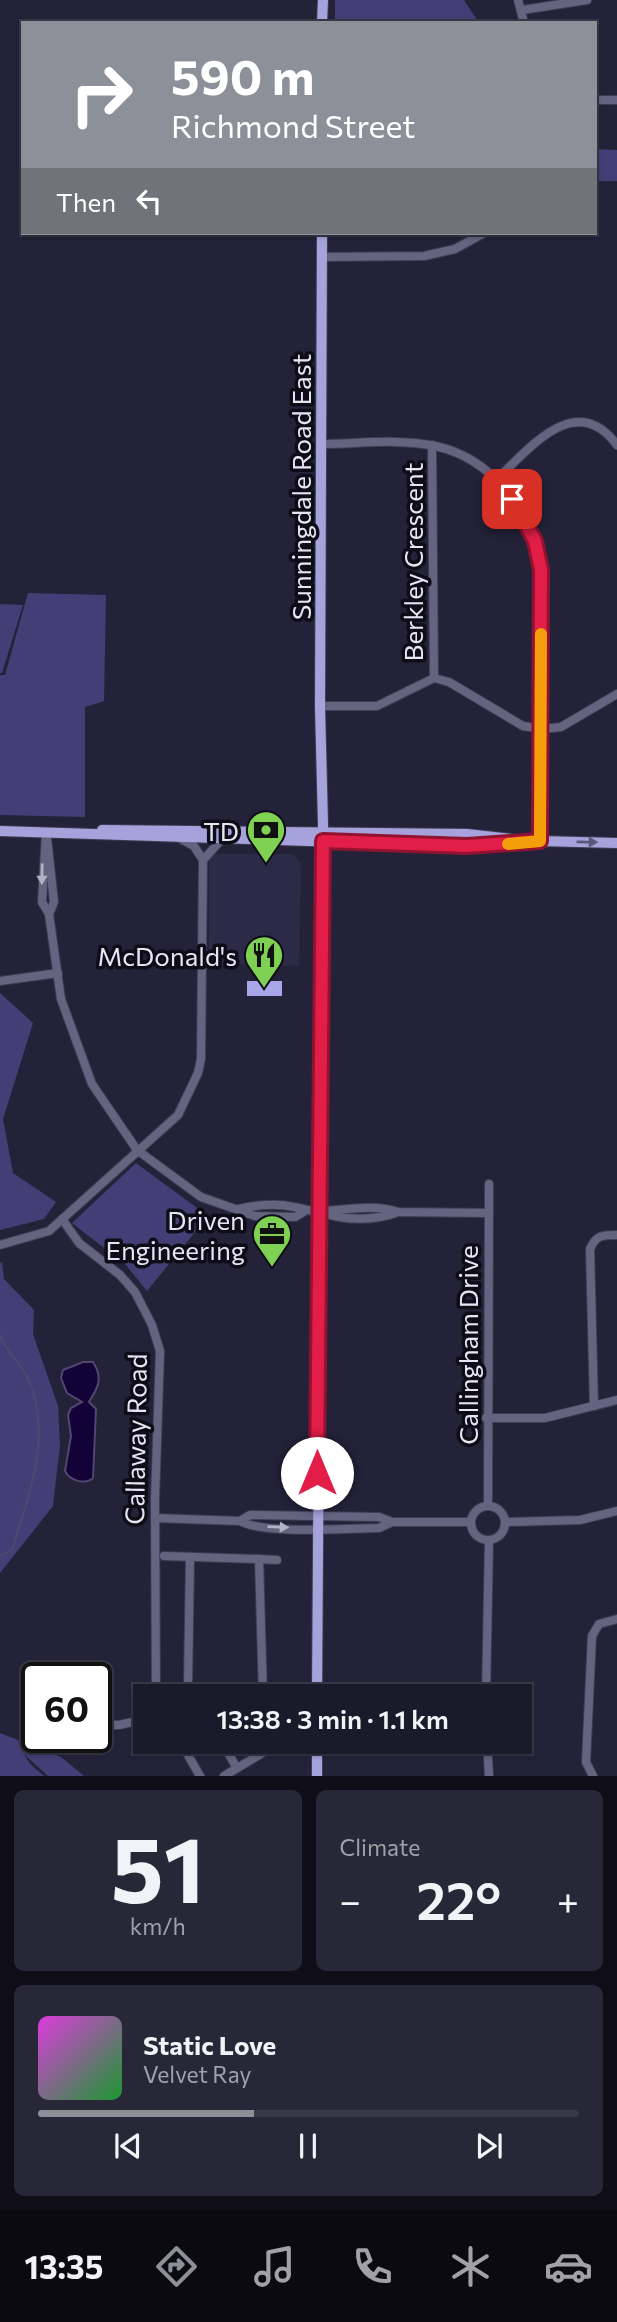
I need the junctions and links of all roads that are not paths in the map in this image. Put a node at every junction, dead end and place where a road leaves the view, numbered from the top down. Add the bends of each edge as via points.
1 (323, 0) edge
2 (518, 0) edge
3 (587, 0) edge
4 (522, 10) junction
5 (323, 21) edge
6 (524, 21) edge
7 (597, 100) edge
8 (617, 100) edge
9 (322, 235) edge
10 (480, 235) edge
11 (322, 257) junction
12 (321, 444) junction
13 (432, 445) junction
14 (617, 445) edge
15 (497, 479) junction
16 (434, 678) junction
17 (617, 694) edge
18 (320, 706) junction
19 (542, 729) junction
20 (0, 831) edge
21 (46, 833) junction
22 (320, 837) junction
23 (179, 838) junction
24 (222, 839) junction
25 (540, 841) junction
26 (617, 843) edge
27 (203, 860) junction
28 (58, 973) junction
29 (0, 981) edge
30 (137, 1150) junction
31 (489, 1184) dead end
32 (318, 1211) junction
33 (489, 1213) junction
34 (62, 1219) junction
35 (617, 1235) edge
36 (0, 1245) edge
37 (617, 1400) edge
38 (594, 1406) junction
39 (486, 1418) junction
40 (488, 1506) junction
41 (617, 1511) edge
42 (317, 1516) junction
43 (155, 1518) junction
44 (240, 1521) junction
45 (392, 1522) junction
46 (471, 1522) junction
47 (505, 1522) junction
48 (317, 1528) junction
49 (489, 1540) junction
50 (164, 1556) dead end
51 (190, 1557) junction
52 (259, 1559) junction
53 (277, 1560) dead end
54 (617, 1619) edge
55 (156, 1684) edge
56 (188, 1684) edge
57 (263, 1684) edge
58 (317, 1684) edge
59 (486, 1684) edge
60 (133, 1722) edge
61 (112, 1725) edge
62 (187, 1754) edge
63 (228, 1754) edge
64 (261, 1754) edge
65 (317, 1754) edge
66 (488, 1754) edge
67 (237, 1769) junction
68 (200, 1776) edge
69 (224, 1776) edge
70 (317, 1776) edge
71 (489, 1776) edge
72 (593, 1776) edge

1 - 5 main road
2 - 4 street
3 - 4 street
4 - 6 street
7 - 8 street
9 - 11 main road, Sunningdale Road East
10 - 11 street via 455,249 424,256
11 - 12 main road, Sunningdale Road East
12 - 13 street
12 - 18 main road, Sunningdale Road East
13 - 15 street
13 - 16 street, Berkley Crescent
14 - 15 street via 597,424 580,421 559,426
15 - 19 street via 522,513 541,570
16 - 18 street via 377,706
16 - 19 street via 449,682 523,726
17 - 19 street via 561,727
18 - 22 main road, Sunningdale Road East
19 - 25 street
20 - 21 main road
21 - 22 main road via 133,828
21 - 23 main road
21 - 28 street via 54,902 49,914
22 - 24 main road
22 - 25 main road via 467,846
22 - 32 main road, Sunningdale Road East
23 - 24 main road
23 - 27 street via 194,846
24 - 27 street
25 -> 26 main road
27 - 30 street via 198,1073 178,1115
28 - 29 street
28 - 30 street via 61,999 92,1084
30 - 32 street via 201,1197 239,1209 254,1205
30 - 34 street
31 - 33 street, Callingham Drive
32 - 33 street via 339,1219 398,1212
32 - 42 main road, Sunningdale Road East
33 - 39 street, Callingham Drive
34 - 36 street via 50,1231
34 - 43 street, Callaway Road via 79,1243 135,1292 152,1325 160,1351
35 - 38 street via 594,1239 590,1249
37 - 38 street
38 - 39 street via 545,1418
39 - 40 street, Callingham Drive
40 - 46 street via 476,1510
40 - 47 street via 500,1510
41 - 47 street via 580,1520
42 - 44 street via 250,1515
42 - 45 street via 379,1517
42 - 48 main road, Sunningdale Road East
43 - 44 street
43 - 55 street, Callaway Road
44 -> 48 street via 250,1526
45 - 46 street
45 - 48 street via 379,1528
46 - 49 street via 478,1536
47 - 49 street via 500,1534
48 - 58 main road, Sunningdale Road East
49 - 59 street
50 - 51 street
51 - 52 street
51 - 56 street
52 - 53 street
52 - 57 street
54 - 72 street via 599,1624 592,1636 586,1762
60 - 61 street
62 - 68 street
63 - 67 street
64 - 67 street
65 - 70 main road
66 - 71 street
67 - 69 street

